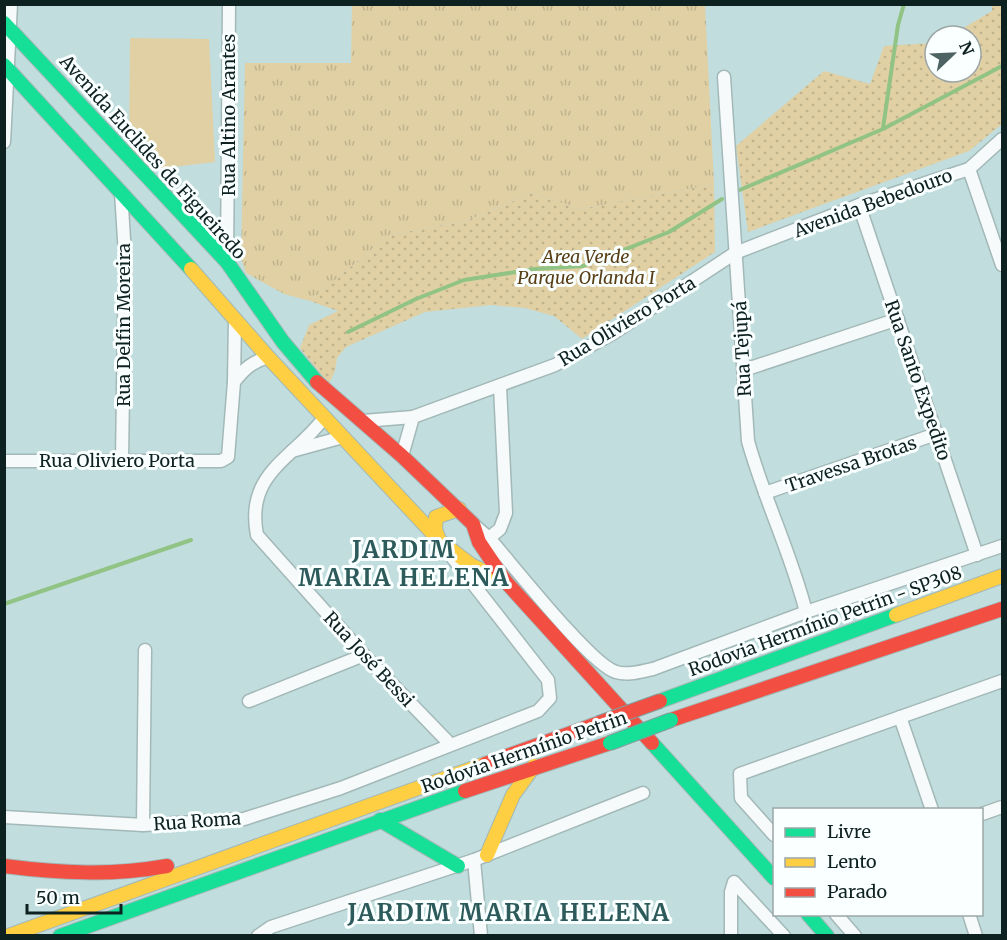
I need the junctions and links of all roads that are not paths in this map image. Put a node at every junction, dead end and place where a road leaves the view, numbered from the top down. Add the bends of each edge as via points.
1 (11, 4) edge
2 (229, 4) edge
3 (8, 26) edge
4 (7, 67) edge
5 (724, 77) dead end
6 (1002, 139) edge
7 (4, 142) edge
8 (969, 169) junction
9 (120, 191) junction
10 (859, 205) junction
11 (188, 219) junction
12 (735, 253) junction
13 (227, 262) junction
14 (1002, 265) edge
15 (201, 280) junction
16 (235, 319) junction
17 (898, 319) junction
18 (268, 357) junction
19 (744, 370) junction
20 (234, 382) junction
21 (500, 386) junction
22 (413, 417) junction
23 (324, 418) junction
24 (363, 421) junction
25 (936, 434) junction
26 (343, 437) junction
27 (288, 452) junction
28 (357, 452) junction
29 (402, 456) junction
30 (122, 460) junction
31 (4, 461) edge
32 (765, 493) junction
33 (459, 509) junction
34 (473, 524) junction
35 (489, 538) junction
36 (440, 542) junction
37 (1002, 546) edge
38 (977, 555) junction
39 (1002, 576) edge
40 (506, 582) junction
41 (1002, 609) edge
42 (806, 612) junction
43 (145, 650) dead end
44 (364, 655) junction
45 (1002, 681) edge
46 (249, 701) dead end
47 (660, 701) joint
48 (900, 717) junction
49 (450, 744) junction
50 (534, 766) junction
51 (643, 793) dead end
52 (1002, 807) edge
53 (931, 808) edge
54 (983, 813) edge
55 (4, 817) edge
56 (380, 820) junction
57 (143, 825) junction
58 (773, 834) edge
59 (241, 852) junction
60 (480, 858) junction
61 (4, 866) edge
62 (458, 866) junction
63 (773, 877) edge
64 (809, 916) edge
65 (837, 916) edge
66 (969, 916) edge
67 (105, 919) junction
68 (8, 936) edge
69 (60, 936) edge
70 (76, 936) edge
71 (258, 936) edge
72 (481, 936) edge
73 (730, 936) edge
74 (784, 936) edge
75 (827, 936) edge
76 (855, 936) edge
77 (976, 936) edge

1 - 3 street
2 - 13 street, Rua Altino Arantes
3 - 4 street
3 - 11 main road, Avenida Euclides de Figueiredo
4 - 7 street
4 - 9 main road
5 - 12 street, Rua Tejupá
6 - 8 street, Avenida Bebedouro
8 - 10 street, Avenida Bebedouro
8 - 14 street
9 - 11 main road via 120,177 128,170 133,171
9 - 15 main road
9 - 30 street, Rua Delfin Moreira via 125,255
10 - 12 street, Avenida Bebedouro
10 - 17 street, Rua Santo Expedito
11 - 13 main road, Avenida Euclides de Figueiredo
12 - 19 street, Rua Tejupá
12 - 21 street, Rua Oliviero Porta via 612,334 555,365
13 - 15 main road via 219,274
13 - 24 main road, Avenida Euclides de Figueiredo via 283,342 327,393
15 - 16 main road
16 - 18 main road
16 - 20 street
17 - 19 street
17 - 25 street, Rua Santo Expedito
18 - 20 street via 249,366
18 - 23 main road
19 - 32 street, Rua Tejupá via 748,441
20 - 30 street, Rua Oliviero Porta via 228,457
21 - 22 street, Rua Oliviero Porta
21 - 35 street via 506,513 500,529
22 - 24 street, Rua Oliviero Porta
22 - 29 street
23 - 26 main road
23 - 27 street, Rua José Bessi via 314,432
24 - 29 main road, Avenida Euclides de Figueiredo
25 - 32 street, Travessa Brotas
25 - 38 street, Rua Santo Expedito
26 - 27 street
26 - 28 main road
27 - 44 street, Rua José Bessi via 261,489 254,513 257,535
28 - 29 main road via 379,468 396,465
28 - 36 main road
29 - 33 main road, Avenida Euclides de Figueiredo
30 - 31 street, Rua Oliviero Porta
32 - 42 street, Rua Tejupá
33 - 34 main road, Avenida Euclides de Figueiredo
33 - 36 main road via 436,517
34 - 35 street, Avenida Euclides de Figueiredo
34 - 40 main road, Avenida Euclides de Figueiredo
35 - 42 street, Avenida Euclides de Figueiredo via 595,659 611,670 628,674 653,669
36 - 40 main road via 471,565
36 - 49 street, Rua Roma via 541,668 550,689 550,698 538,711
37 - 38 street
38 - 42 street
39 - 47 main road, Rodovia Hermínio Petrin - SP308
40 - 63 main road
41 - 50 main road, Rodovia Hermínio Petrin, bridge
43 - 57 street
44 - 46 street
44 - 49 street, Rua José Bessi
45 - 48 street
47 - 59 main road, Rodovia Hermínio Petrin, bridge
48 - 53 street
48 - 58 street via 740,774 741,798
49 - 57 street, Rua Roma via 341,788 244,819
50 - 56 main road, Rodovia Hermínio Petrin
50 - 60 main road via 513,795
51 - 60 street
52 - 54 street
55 - 57 street, Rua Roma
56 - 62 main road
56 - 67 main road, Rodovia Hermínio Petrin
59 - 61 main road via 143,872 85,875
59 - 68 main road, Rodovia Hermínio Petrin
60 - 62 street
60 - 72 street
62 - 71 street via 270,927
64 - 75 main road
65 - 76 street
66 - 77 street
67 - 69 main road, Rodovia Hermínio Petrin
67 - 70 main road
73 - 74 street via 730,892 734,882

